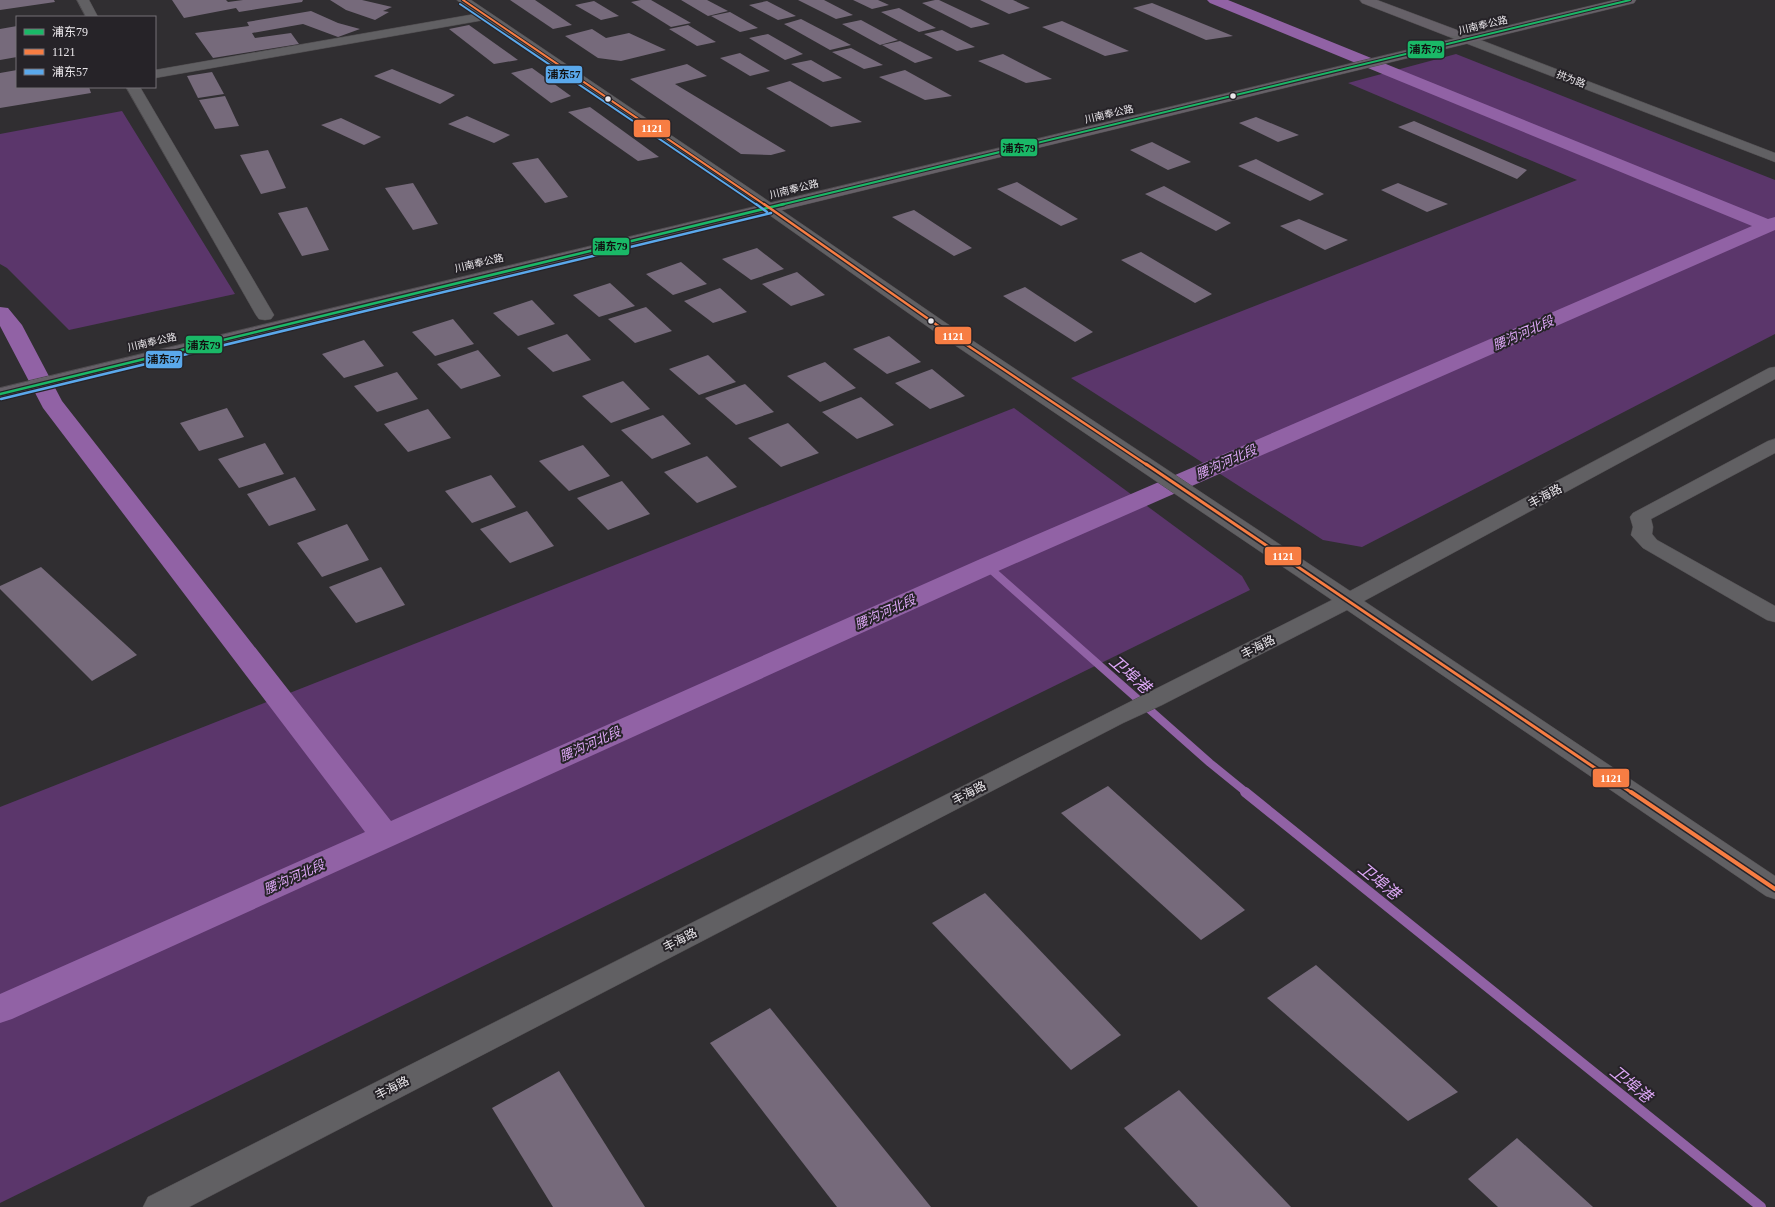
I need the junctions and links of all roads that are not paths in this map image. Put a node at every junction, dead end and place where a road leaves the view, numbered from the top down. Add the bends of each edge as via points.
1 (83, 0) edge
2 (463, 0) edge
3 (1366, 0) edge
4 (1588, 0) edge
5 (1630, 0) edge
6 (91, 16) edge
7 (486, 16) junction
8 (1452, 33) junction
9 (1469, 39) junction
10 (156, 74) edge
11 (134, 88) edge
12 (1775, 158) edge
13 (763, 203) junction
14 (265, 315) junction
15 (91, 364) junction
16 (1775, 372) edge
17 (0, 378) edge
18 (0, 394) edge
19 (1775, 445) edge
20 (1349, 600) junction
21 (1775, 615) edge
22 (1775, 890) edge
23 (159, 1207) edge

1 - 6 street
2 - 7 street
3 - 8 main road, 拱为路
4 - 8 main road, 川南奉公路
5 - 9 main road, 川南奉公路
7 - 10 street
7 - 13 street
8 - 9 street, 拱为路
8 - 13 main road, 川南奉公路
9 - 12 street, 拱为路
9 - 13 main road, 川南奉公路
11 - 14 street
13 - 14 main road, 川南奉公路 via 487,260
13 - 15 main road, 川南奉公路
13 - 20 street via 937,325
14 - 15 main road, 川南奉公路
15 - 17 main road, 川南奉公路
15 - 18 main road, 川南奉公路
16 - 20 street, 丰海路
19 - 21 street via 1640,517 1643,527 1641,535 1650,544
20 - 22 street
20 - 23 street, 丰海路

